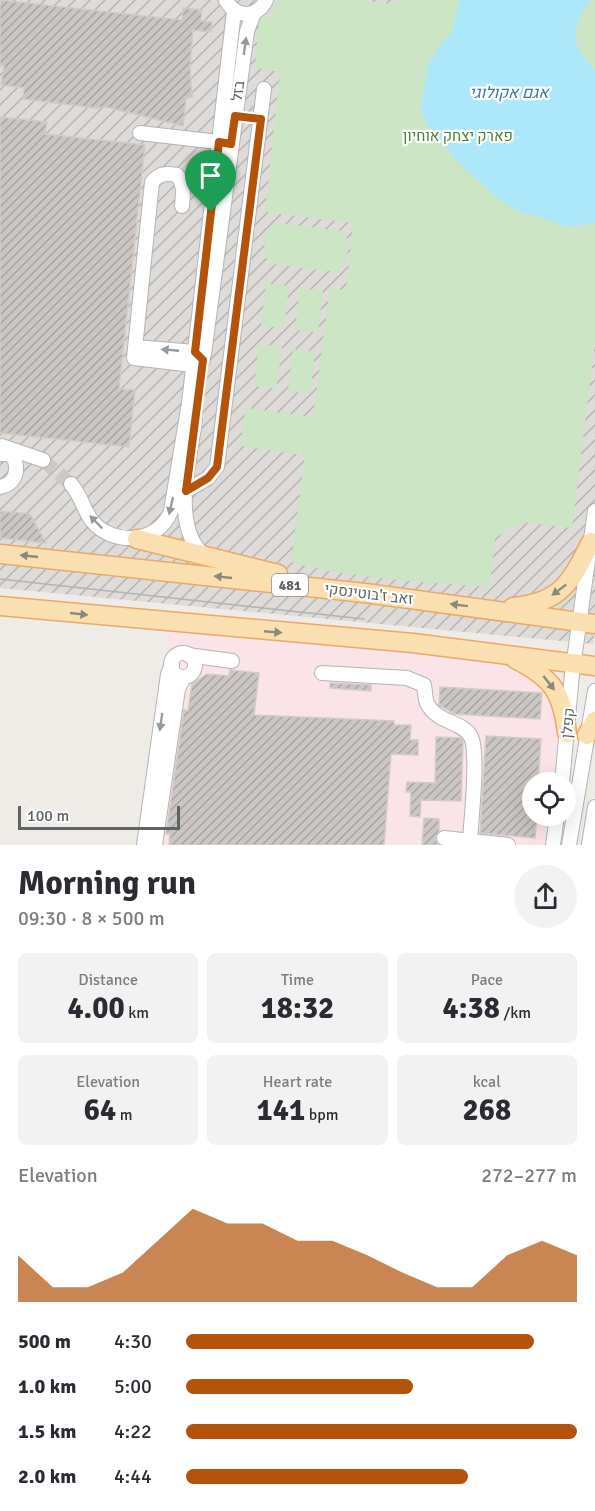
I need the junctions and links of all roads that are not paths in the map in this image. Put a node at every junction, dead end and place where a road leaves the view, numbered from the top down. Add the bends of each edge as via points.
1 (266, 0) edge
2 (230, 6) edge
3 (254, 13) junction
4 (264, 89) dead end
5 (235, 116) junction
6 (261, 119) junction
7 (140, 133) dead end
8 (225, 143) junction
9 (182, 206) dead end
10 (134, 353) junction
11 (197, 359) junction
12 (149, 360) junction
13 (189, 403) junction
14 (0, 446) edge
15 (0, 454) edge
16 (43, 460) tunnel mouth
17 (71, 484) tunnel mouth
18 (0, 487) edge
19 (186, 491) junction
20 (595, 511) edge
21 (137, 539) junction
22 (591, 542) junction
23 (0, 554) edge
24 (205, 556) junction
25 (365, 593) junction
26 (0, 606) edge
27 (490, 610) junction
28 (587, 623) edge
29 (506, 654) junction
30 (188, 655) junction
31 (232, 662) dead end
32 (575, 663) junction
33 (172, 665) junction
34 (595, 666) edge
35 (322, 673) dead end
36 (184, 677) junction
37 (595, 691) edge
38 (591, 728) edge
39 (567, 733) junction
40 (563, 772) edge
41 (595, 807) edge
42 (556, 826) edge
43 (444, 838) dead end
44 (470, 841) junction
45 (569, 843) edge
46 (144, 845) edge
47 (155, 845) edge
48 (508, 845) edge
49 (553, 845) edge
50 (592, 845) edge

1 - 3 street
2 - 3 street via 247,15
2 - 8 street, בזל
5 -> 3 street, בזל via 247,31
4 - 6 street
5 - 6 street
5 - 8 street, בזל
6 - 19 street via 217,467 208,478
7 - 8 street
8 - 11 street, בזל
9 - 10 street via 183,181 177,175 158,175 152,182
11 -> 10 street
10 - 12 street
11 - 12 street
11 - 13 street, בזל
11 - 19 street, בזל
12 - 13 street via 175,369 182,376
13 -> 21 street, בזל via 171,511 162,527
14 - 16 street
15 - 18 street via 14,458 16,469 13,481
21 -> 17 street via 118,536 93,522
19 - 24 street, בזל via 188,531 193,544
20 - 22 street, קפלן
21 - 24 main road
22 -> 27 main road via 573,577 555,595 531,604
22 - 28 street, קפלן
25 -> 23 main road, זאב ז'בוטינסקי / 481
24 - 25 main road
27 -> 25 main road, זאב ז'בוטינסקי / 481
26 -> 29 main road
27 - 28 main road, זאב ז'בוטינסקי / 481
28 - 32 street, קפלן
29 - 32 main road
29 -> 39 main road via 548,680 565,712
30 - 31 street
30 - 33 street via 177,656
30 - 36 street via 195,668
32 - 34 main road
32 - 39 street, קפלן
33 - 36 street via 174,672
33 -> 46 street
35 - 44 street via 407,678 424,685 427,704 439,717 471,736 474,755
36 - 47 street via 178,688
37 - 38 street, קפלן
38 - 45 street, קפלן
39 - 40 street, קפלן
41 - 50 street
42 - 49 street
43 - 44 street
44 - 48 street
45 - 50 street

